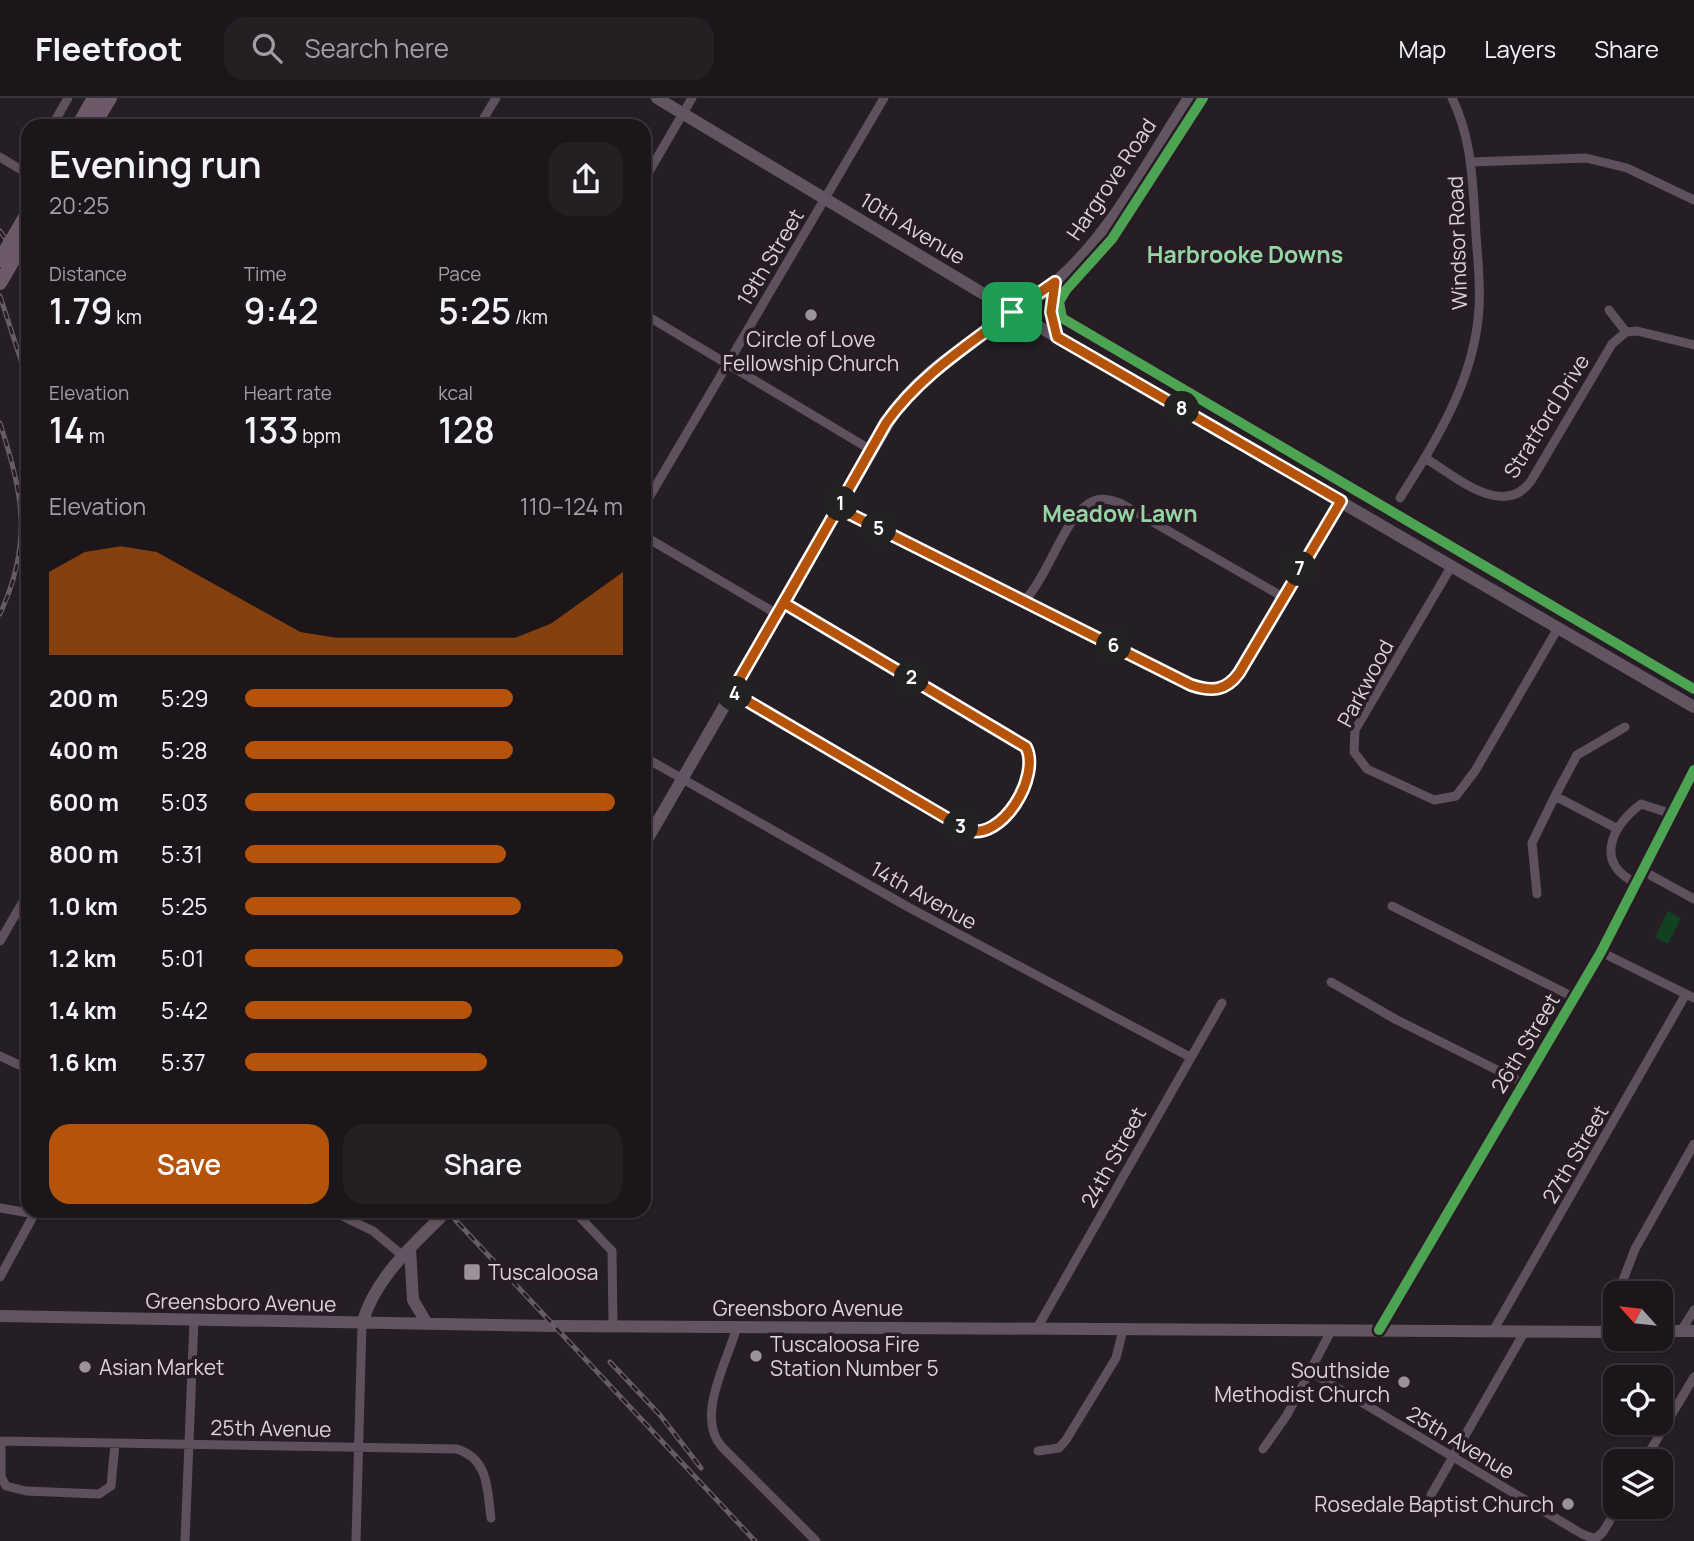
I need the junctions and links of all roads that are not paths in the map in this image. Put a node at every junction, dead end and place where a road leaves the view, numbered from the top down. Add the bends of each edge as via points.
1 (68, 98) edge
2 (94, 98) edge
3 (110, 98) edge
4 (496, 98) edge
5 (657, 98) edge
6 (692, 98) edge
7 (884, 98) edge
8 (1189, 98) edge
9 (1452, 98) edge
10 (683, 113) junction
11 (56, 119) edge
12 (82, 119) edge
13 (97, 119) edge
14 (483, 119) edge
15 (0, 157) edge
16 (1472, 162) junction
17 (21, 168) edge
18 (651, 168) edge
19 (824, 198) junction
20 (1694, 200) edge
21 (21, 224) edge
22 (21, 247) edge
23 (0, 260) edge
24 (1055, 282) junction
25 (0, 283) edge
26 (1609, 310) dead end
27 (1012, 312) junction
28 (651, 318) edge
29 (1626, 332) junction
30 (1057, 337) junction
31 (1694, 345) edge
32 (728, 363) junction
33 (870, 450) junction
34 (1425, 458) junction
35 (651, 494) edge
36 (1400, 498) dead end
37 (1341, 501) junction
38 (838, 508) junction
39 (651, 540) edge
40 (1451, 566) junction
41 (1283, 597) junction
42 (1024, 601) junction
43 (781, 608) junction
44 (1558, 628) junction
45 (732, 692) junction
46 (1694, 707) edge
47 (1625, 727) dead end
48 (651, 761) edge
49 (1694, 770) edge
50 (682, 778) junction
51 (1555, 796) junction
52 (1672, 814) junction
53 (1616, 828) junction
54 (651, 833) edge
55 (1643, 871) junction
56 (1636, 883) junction
57 (1537, 894) dead end
58 (1694, 899) edge
59 (21, 905) edge
60 (1392, 906) dead end
61 (0, 941) edge
62 (1601, 952) junction
63 (1331, 982) dead end
64 (1690, 996) edge
65 (1574, 998) junction
66 (1222, 1003) dead end
67 (0, 1056) edge
68 (1190, 1057) junction
69 (21, 1066) edge
70 (1524, 1083) junction
71 (1694, 1144) edge
72 (0, 1208) edge
73 (21, 1210) edge
74 (32, 1218) edge
75 (346, 1218) edge
76 (440, 1218) edge
77 (581, 1218) edge
78 (406, 1252) junction
79 (0, 1277) edge
80 (1622, 1281) edge
81 (1694, 1310) edge
82 (0, 1316) edge
83 (194, 1320) junction
84 (426, 1322) junction
85 (362, 1324) junction
86 (613, 1325) junction
87 (737, 1327) junction
88 (1037, 1328) junction
89 (1123, 1330) junction
90 (1379, 1330) junction
91 (1331, 1331) junction
92 (1493, 1331) junction
93 (1525, 1331) junction
94 (1688, 1331) edge
95 (1603, 1332) edge
96 (1311, 1372) junction
97 (1694, 1377) edge
98 (1, 1441) edge
99 (189, 1443) junction
100 (116, 1444) junction
101 (356, 1448) junction
102 (1651, 1449) edge
103 (1263, 1450) dead end
104 (1038, 1451) dead end
105 (1451, 1457) junction
106 (1431, 1495) dead end
107 (491, 1518) dead end
108 (1609, 1519) edge
109 (185, 1541) edge
110 (356, 1541) edge
111 (816, 1541) edge

1 - 11 street
2 - 12 main road
3 - 13 main road
4 - 14 street
5 - 10 main road, 10th Avenue
6 - 10 street
7 - 19 street, 19th Street
8 - 24 main road, Hargrove Road via 1103,233
9 - 16 street, Windsor Road
10 - 18 street
10 - 19 main road, 10th Avenue
15 - 17 street
16 - 20 street via 1586,158 1627,168
16 - 34 street, Windsor Road via 1480,306 1476,338 1457,399
19 - 27 main road, 10th Avenue
19 - 32 street, 19th Street
21 - 23 main road, bridge
22 - 25 main road, bridge
24 - 27 main road, Hargrove Road
24 - 30 main road via 1051,312
26 - 29 street
27 - 30 main road, 10th Avenue
27 - 33 main road, Hargrove Road via 912,389
28 - 32 street
29 - 31 street
29 - 34 street, Stratford Drive via 1612,344 1531,481 1516,495 1486,494
30 - 37 main road, 10th Avenue
32 - 33 street
32 - 35 street, 19th Street
33 - 38 main road, Hargrove Road
34 - 36 street, Windsor Road
37 - 40 main road, 10th Avenue
37 - 41 street
38 - 42 street
38 - 43 main road, Hargrove Road
39 - 43 street
40 - 44 main road, 10th Avenue
40 - 44 street, Parkwood via 1359,720 1353,741 1359,762 1367,769 1434,800 1456,796
41 - 42 street via 1233,681 1213,690 1191,685
41 - 42 street via 1120,503 1099,499 1081,510
43 - 45 main road, Hargrove Road
43 - 45 street via 1019,741 1030,756 1028,779 1001,823 988,831 972,832
44 - 46 main road, 10th Avenue
45 - 50 main road, Hargrove Road
47 - 51 street via 1577,755
48 - 50 street, 14th Avenue
49 - 52 street, 26th Street
50 - 54 main road, Hargrove Road
50 - 68 street, 14th Avenue via 908,907
51 - 53 street
51 - 57 street via 1532,843
52 - 53 street via 1641,804
52 - 55 street, 26th Street
53 - 56 street via 1611,857 1621,875
55 - 56 street, 26th Street
55 - 58 street
56 - 62 street, 26th Street
59 - 61 street
60 - 65 street
62 - 64 street
62 - 65 street, 26th Street
63 - 70 street
64 - 92 street, 27th Street
65 - 70 street, 26th Street
66 - 68 street, 24th Street
67 - 69 street
68 - 88 street, 24th Street
70 - 90 street, 26th Street
71 - 80 street via 1634,1249
72 - 73 street
74 - 79 street
75 - 78 street
76 - 78 main road
77 - 86 street via 612,1251
78 - 84 main road via 413,1300
78 - 85 main road via 375,1292
81 - 94 street
82 - 83 main road, Greensboro Avenue
83 - 85 main road, Greensboro Avenue
83 - 99 street
84 - 85 main road, Greensboro Avenue
84 - 86 main road, Greensboro Avenue
85 - 101 street
86 - 87 main road, Greensboro Avenue
87 - 88 main road, Greensboro Avenue
87 - 111 street via 711,1409 710,1430
88 - 89 main road, Greensboro Avenue
89 - 91 main road, Greensboro Avenue
89 - 104 street via 1116,1359 1066,1440 1059,1448
90 - 91 main road, Greensboro Avenue
90 - 92 main road, Greensboro Avenue
91 - 96 street
92 - 93 main road, Greensboro Avenue
93 - 95 main road, Greensboro Avenue
93 - 105 street
96 - 103 street
96 - 105 street, 25th Avenue
97 - 102 street
98 - 100 street, 25th Avenue
98 - 100 street via 1,1476 6,1486 99,1494 111,1486
99 - 100 street, 25th Avenue
99 - 101 street, 25th Avenue
99 - 109 street
101 - 107 street, 25th Avenue via 467,1452 482,1466
101 - 110 street
105 - 106 street
105 - 108 street, 25th Avenue via 1595,1539

